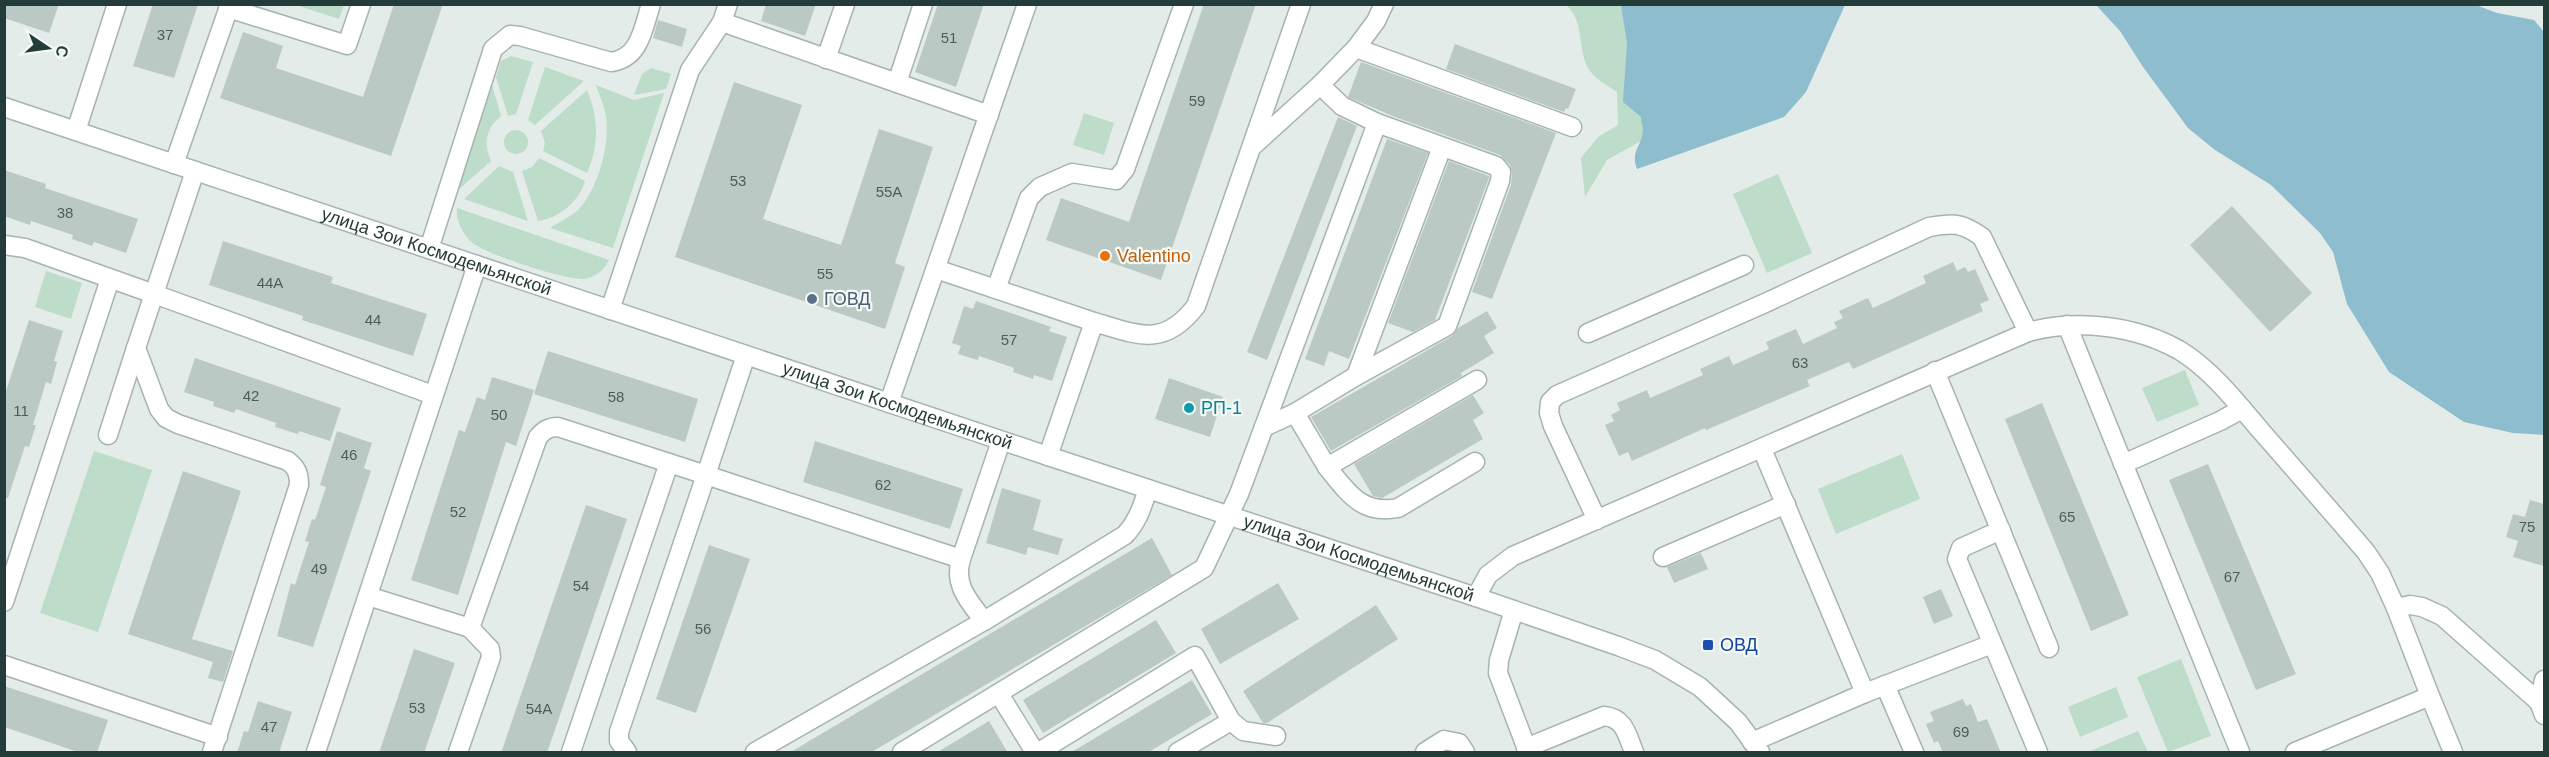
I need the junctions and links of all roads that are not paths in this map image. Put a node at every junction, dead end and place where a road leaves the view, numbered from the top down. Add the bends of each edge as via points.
1 (117, 4) edge
2 (361, 4) edge
3 (651, 4) edge
4 (728, 4) edge
5 (845, 4) edge
6 (923, 4) edge
7 (1027, 4) edge
8 (1184, 4) edge
9 (1301, 4) edge
10 (1384, 4) edge
11 (229, 6) edge
12 (722, 22) junction
13 (1356, 48) junction
14 (826, 59) junction
15 (897, 83) junction
16 (1320, 85) junction
17 (4, 106) edge
18 (989, 115) junction
19 (1377, 123) junction
20 (1572, 127) dead end
21 (76, 131) junction
22 (1254, 146) junction
23 (1442, 147) junction
24 (174, 164) junction
25 (195, 171) junction
26 (4, 244) edge
27 (429, 249) junction
28 (477, 265) junction
29 (1744, 265) dead end
30 (936, 269) junction
31 (110, 279) junction
32 (996, 288) junction
33 (154, 294) junction
34 (610, 310) junction
35 (1094, 322) junction
36 (2067, 325) junction
37 (2028, 332) junction
38 (1588, 333) dead end
39 (136, 348) junction
40 (746, 355) junction
41 (1935, 371) junction
42 (1356, 376) junction
43 (1477, 380) dead end
44 (432, 395) junction
45 (889, 403) junction
46 (2242, 409) junction
47 (1295, 413) junction
48 (1264, 427) junction
49 (108, 435) dead end
50 (1001, 441) junction
51 (1762, 449) junction
52 (1048, 456) junction
53 (1475, 462) dead end
54 (669, 463) junction
55 (2123, 464) junction
56 (1327, 467) junction
57 (706, 475) junction
58 (1148, 489) junction
59 (1786, 504) junction
60 (1230, 515) junction
61 (1597, 520) junction
62 (2001, 530) junction
63 (1663, 557) dead end
64 (961, 559) junction
65 (368, 596) junction
66 (1476, 597) junction
67 (4, 602) edge
68 (2396, 608) junction
69 (1514, 610) junction
70 (984, 621) junction
71 (470, 628) junction
72 (1992, 644) junction
73 (2049, 648) dead end
74 (4, 665) edge
75 (2544, 680) edge
76 (1885, 685) junction
77 (1865, 693) junction
78 (999, 694) junction
79 (2430, 696) junction
80 (2542, 709) edge
81 (1231, 721) junction
82 (1276, 736) dead end
83 (215, 745) edge
84 (1756, 748) edge
85 (1527, 750) edge
86 (316, 753) edge
87 (458, 753) edge
88 (571, 753) edge
89 (627, 753) edge
90 (755, 753) edge
91 (902, 753) edge
92 (1037, 753) edge
93 (1178, 753) edge
94 (1425, 753) edge
95 (1465, 753) edge
96 (1634, 753) edge
97 (1914, 753) edge
98 (2038, 753) edge
99 (2240, 753) edge
100 (2295, 753) edge
101 (2453, 753) edge

1 - 21 street
2 - 11 street via 346,45
3 - 27 street via 638,45 622,60 611,62 510,35 494,49
4 - 12 street
5 - 14 street
6 - 15 street
7 - 18 street
8 - 32 street via 1125,169 1116,180 1072,173 1040,187 1029,198
9 - 22 street
10 - 13 street
11 - 24 street
12 - 14 street
12 - 34 street via 690,70
13 - 16 street
13 - 20 street
14 - 15 street
15 - 18 street
16 - 19 street via 1341,106
16 - 22 street
17 - 21 street, улица Зои Космодемьянской
18 - 30 street
19 - 23 street
19 - 48 street
21 - 24 street, улица Зои Космодемьянской
22 - 35 street via 1196,306 1184,322 1162,334 1146,335
23 - 42 street
23 - 42 street via 1496,166 1501,172 1447,326
24 - 25 street, улица Зои Космодемьянской
25 - 27 street, улица Зои Космодемьянской
25 - 33 street
26 - 31 street
27 - 28 street, улица Зои Космодемьянской
28 - 34 street, улица Зои Космодемьянской
28 - 44 street
29 - 38 street
30 - 32 street
30 - 45 street
31 - 33 street
31 - 67 street
32 - 35 street
33 - 39 street
33 - 44 street
34 - 40 street, улица Зои Космодемьянской
35 - 52 street
36 - 37 street
36 - 46 street via 2122,330 2180,351
36 - 55 street
37 - 41 street
37 - 61 street via 1982,237 1954,223 1929,227 1557,395 1550,402 1553,426
39 - 49 street
39 - 83 street via 166,418 288,461 299,476
40 - 45 street, улица Зои Космодемьянской
40 - 57 street
41 - 51 street
41 - 62 street
42 - 47 street
43 - 56 street
44 - 65 street
45 - 50 street, улица Зои Космодемьянской
46 - 55 street
46 - 68 street via 2366,552
47 - 48 street
47 - 56 street
48 - 60 street
50 - 52 street, улица Зои Космодемьянской
50 - 64 street
51 - 59 street
51 - 61 street
52 - 58 street, улица Зои Космодемьянской
53 - 56 street via 1398,508 1385,510 1362,504
54 - 57 street
54 - 71 street via 558,427 543,431
54 - 88 street
55 - 99 street
57 - 64 street
57 - 89 street via 619,732 619,741
58 - 60 street, улица Зои Космодемьянской
58 - 70 street via 1135,525 1125,535
59 - 63 street
59 - 77 street
60 - 66 street, улица Зои Космодемьянской
60 - 78 street via 1204,568
61 - 66 street via 1514,556 1488,575
62 - 72 street via 1961,548 1957,559
62 - 73 street
64 - 70 street via 957,571 962,591
65 - 71 street
65 - 86 street
66 - 69 street, улица Зои Космодемьянской
68 - 79 street
68 - 80 street via 2422,607 2442,616
69 - 84 street, улица Зои Космодемьянской via 1646,656 1680,672 1738,722
69 - 85 street via 1498,673
70 - 90 street
71 - 87 street via 490,649 491,657
72 - 76 street
72 - 98 street
74 - 83 street
75 - 80 street
76 - 77 street
76 - 97 street
77 - 84 street
78 - 91 street
78 - 92 street
79 - 100 street
79 - 101 street
81 - 82 street via 1243,731
81 - 92 street via 1195,656
81 - 93 street
85 - 96 street via 1604,716 1621,723
94 - 95 street via 1444,740 1459,743

